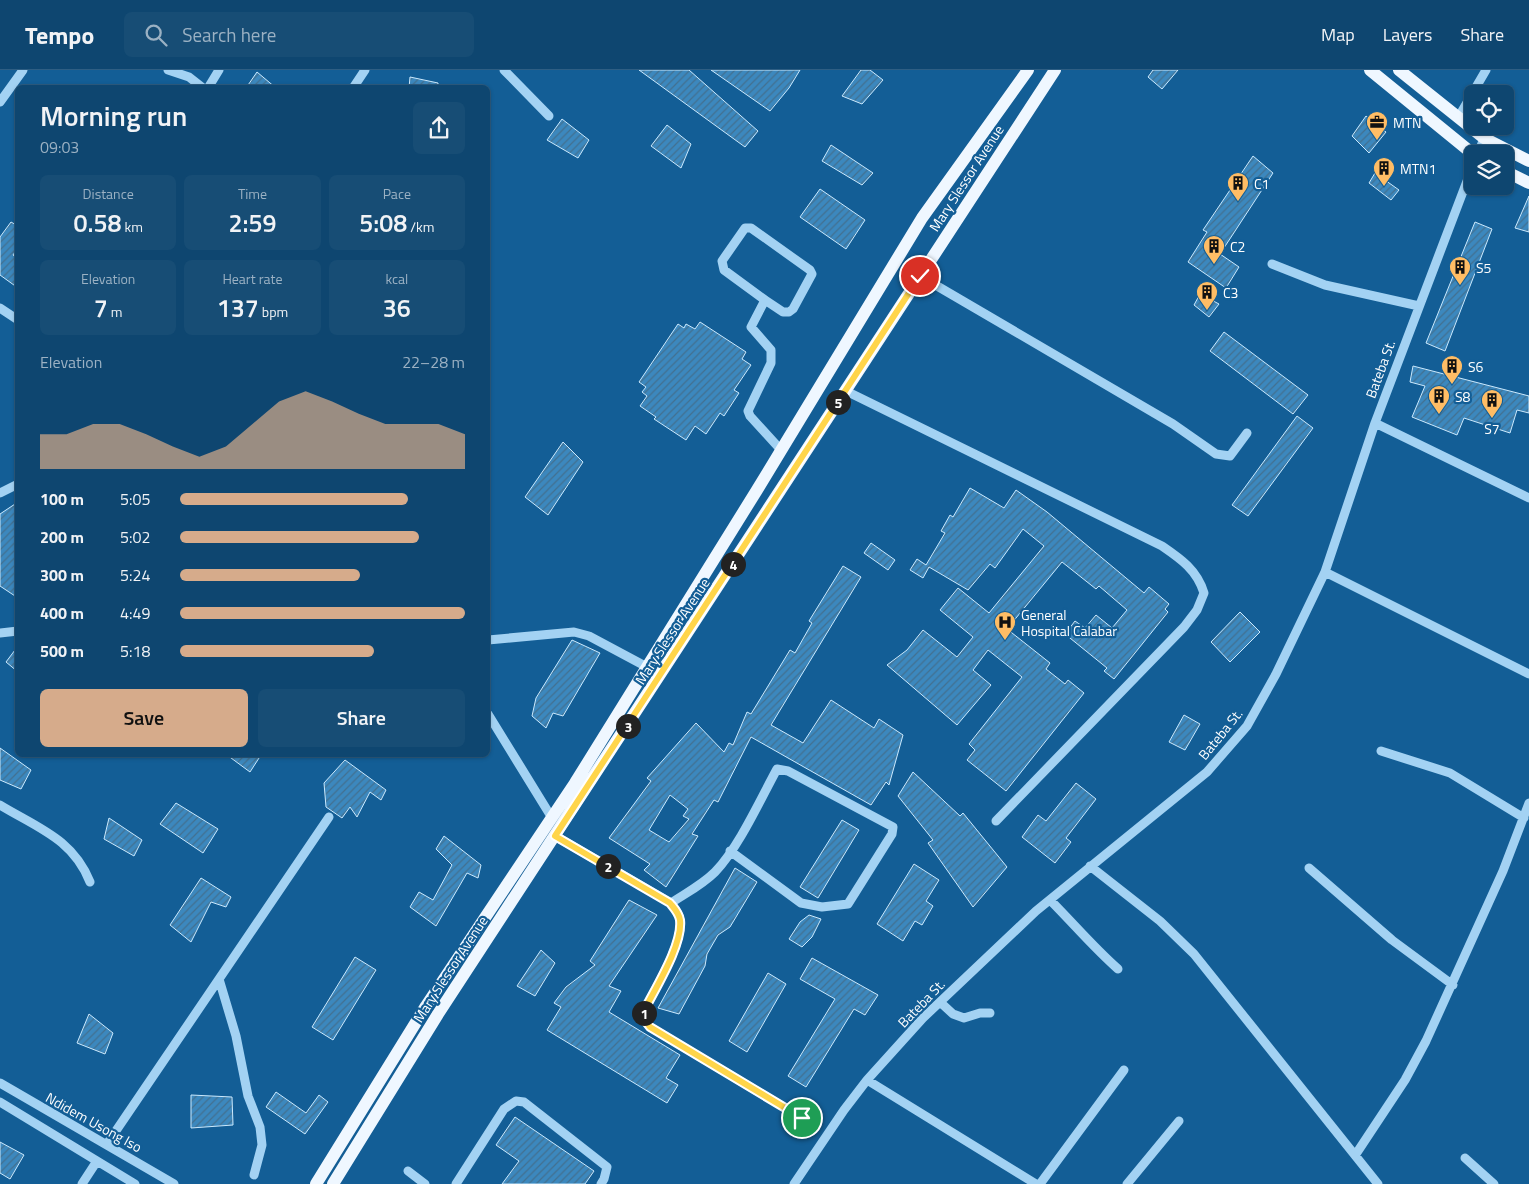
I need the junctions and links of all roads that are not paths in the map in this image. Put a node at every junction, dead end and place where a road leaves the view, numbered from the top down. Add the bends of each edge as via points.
1 (23, 70) edge
2 (168, 70) edge
3 (219, 70) edge
4 (365, 70) edge
5 (504, 70) edge
6 (1028, 70) edge
7 (1055, 70) edge
8 (1370, 70) edge
9 (1399, 70) edge
10 (1486, 70) edge
11 (199, 85) edge
12 (210, 85) edge
13 (354, 85) edge
14 (0, 102) edge
15 (550, 116) dead end
16 (1458, 118) junction
17 (1484, 138) junction
18 (1481, 145) edge
19 (1464, 146) edge
20 (1529, 161) edge
21 (1514, 176) edge
22 (1529, 183) edge
23 (1464, 188) edge
24 (1272, 264) dead end
25 (920, 276) junction
26 (765, 300) junction
27 (1418, 306) junction
28 (0, 308) edge
29 (15, 316) edge
30 (846, 391) junction
31 (1375, 423) junction
32 (1247, 433) dead end
33 (781, 450) junction
34 (15, 486) edge
35 (0, 493) edge
36 (1529, 498) edge
37 (1325, 572) junction
38 (15, 631) edge
39 (0, 633) edge
40 (490, 640) edge
41 (647, 667) junction
42 (1529, 674) edge
43 (490, 717) edge
44 (1381, 751) dead end
45 (1529, 803) edge
46 (0, 805) edge
47 (329, 817) dead end
48 (552, 818) junction
49 (1524, 818) junction
50 (996, 821) dead end
51 (555, 836) junction
52 (730, 851) junction
53 (1090, 866) junction
54 (1309, 868) dead end
55 (90, 882) dead end
56 (1050, 900) junction
57 (670, 903) junction
58 (1118, 970) dead end
59 (218, 980) junction
60 (1453, 985) junction
61 (940, 1002) junction
62 (990, 1013) dead end
63 (1124, 1070) dead end
64 (867, 1080) junction
65 (0, 1083) edge
66 (0, 1102) edge
67 (802, 1118) dead end
68 (1179, 1121) dead end
69 (107, 1144) junction
70 (1356, 1154) junction
71 (1465, 1158) dead end
72 (97, 1161) junction
73 (408, 1171) dead end
74 (254, 1175) dead end
75 (82, 1184) edge
76 (136, 1184) edge
77 (174, 1184) edge
78 (316, 1184) edge
79 (333, 1184) edge
80 (425, 1184) edge
81 (456, 1184) edge
82 (601, 1184) edge
83 (794, 1184) edge
84 (1036, 1184) edge
85 (1040, 1184) edge
86 (1127, 1184) edge
87 (1378, 1184) edge
88 (1494, 1184) edge

1 - 14 street
2 - 11 street via 189,77
3 - 12 street
4 - 13 street
5 - 15 street
6 - 33 main road, Mary Slessor Avenue via 922,218
7 - 25 main road, Mary Slessor Avenue
8 - 19 main road
9 - 16 main road
10 - 16 street
16 - 17 main road
17 - 18 street
17 - 20 main road
21 - 22 main road
23 - 27 street, Bateba St.
24 - 27 street via 1325,284
25 - 30 main road, Mary Slessor Avenue
25 - 32 street via 1172,424 1216,454 1230,456
26 - 26 street via 722,266 746,228 751,228 812,274 789,312 783,312
26 - 33 street via 751,327 771,350 771,363 748,411
27 - 31 street, Bateba St.
28 - 29 street
30 - 50 street via 1162,546 1188,564 1199,578 1204,593 1197,610 1184,627
30 - 51 main road, Mary Slessor Avenue
31 - 36 street
31 - 37 street, Bateba St.
33 - 41 main road, Mary Slessor Avenue
34 - 35 street
37 - 42 street
37 - 53 street, Bateba St. via 1260,705 1234,742 1207,772
38 - 39 street
40 - 41 street via 574,632 589,636
41 - 48 main road, Mary Slessor Avenue
43 - 48 street
44 - 49 street via 1450,773
45 - 49 street
46 - 55 street via 65,844 78,858
47 - 59 street
48 - 78 main road, Mary Slessor Avenue via 426,1006
49 - 60 street
51 - 57 street
51 - 79 main road, Mary Slessor Avenue via 438,1014
52 - 52 street via 777,769 782,768 893,828 848,904 839,907 801,903
52 - 57 street via 706,879
53 - 56 street, Bateba St.
53 - 70 street via 1160,921 1194,954
54 - 60 street via 1392,940
56 - 58 street
56 - 61 street, Bateba St.
57 - 67 street via 680,920 678,941 643,1018 650,1027
59 - 69 street
59 - 74 street via 236,1036 248,1096 260,1128 262,1145
60 - 70 street via 1406,1080
61 - 62 street via 953,1014 964,1018
61 - 64 street, Bateba St.
63 - 85 street
64 - 83 street, Bateba St.
64 - 84 street
65 - 69 street, Ndidem Usong Iso
66 - 72 street
68 - 86 street
69 - 77 street, Ndidem Usong Iso
70 - 87 street
71 - 88 street
72 - 75 street
72 - 76 street
73 - 80 street
81 - 82 street via 504,1109 516,1101 524,1102 607,1167

